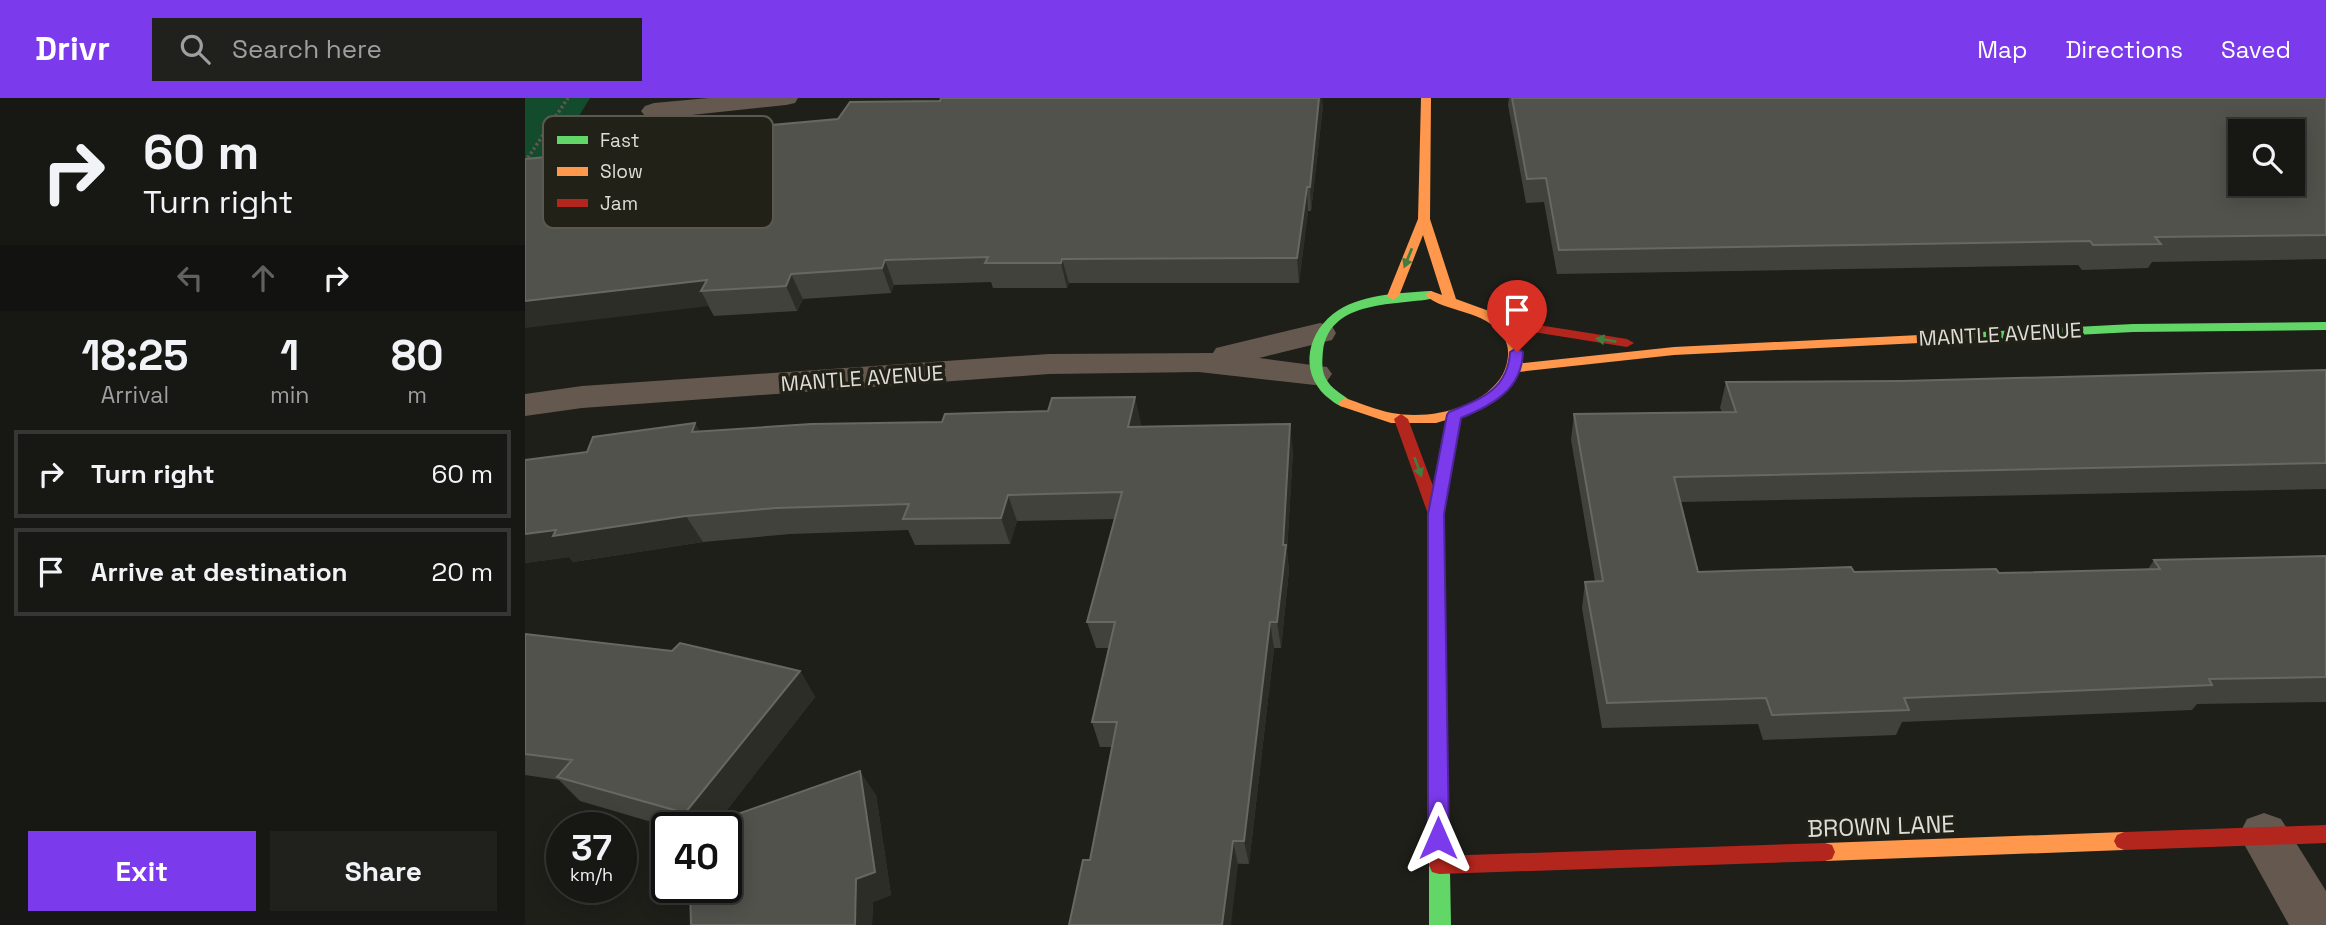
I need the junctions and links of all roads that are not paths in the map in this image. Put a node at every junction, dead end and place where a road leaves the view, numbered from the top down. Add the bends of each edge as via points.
1 (786, 98) edge
2 (1426, 98) edge
3 (654, 111) dead end
4 (1424, 219) junction
5 (1393, 296) junction
6 (1450, 298) junction
7 (1501, 323) junction
8 (2326, 326) edge
9 (1320, 333) junction
10 (1674, 351) junction
11 (1199, 362) junction
12 (1516, 368) junction
13 (1315, 374) junction
14 (525, 405) edge
15 (1454, 415) junction
16 (1401, 419) junction
17 (1436, 514) junction
18 (2326, 834) edge
19 (2264, 835) junction
20 (1439, 865) junction
21 (1440, 925) edge
22 (2318, 925) edge

1 - 3 street
2 - 4 street
4 -> 5 street
4 - 6 street
5 - 6 street
5 - 9 street via 1337,316
6 - 7 street via 1479,308
10 -> 7 street, MANTLE AVENUE
7 - 12 street via 1517,352
8 - 10 street, MANTLE AVENUE via 2133,328
9 - 11 street, MANTLE AVENUE
9 - 13 street via 1312,353
10 - 12 street, MANTLE AVENUE
11 - 13 street, MANTLE AVENUE
11 - 14 street, MANTLE AVENUE via 1049,364 582,397
12 - 15 street via 1505,387
13 - 16 street via 1346,404
15 - 16 street
15 - 17 street
16 -> 17 street
17 - 20 street
18 - 19 street, BROWN LANE
19 - 20 street, BROWN LANE
19 - 22 street
20 - 21 street

